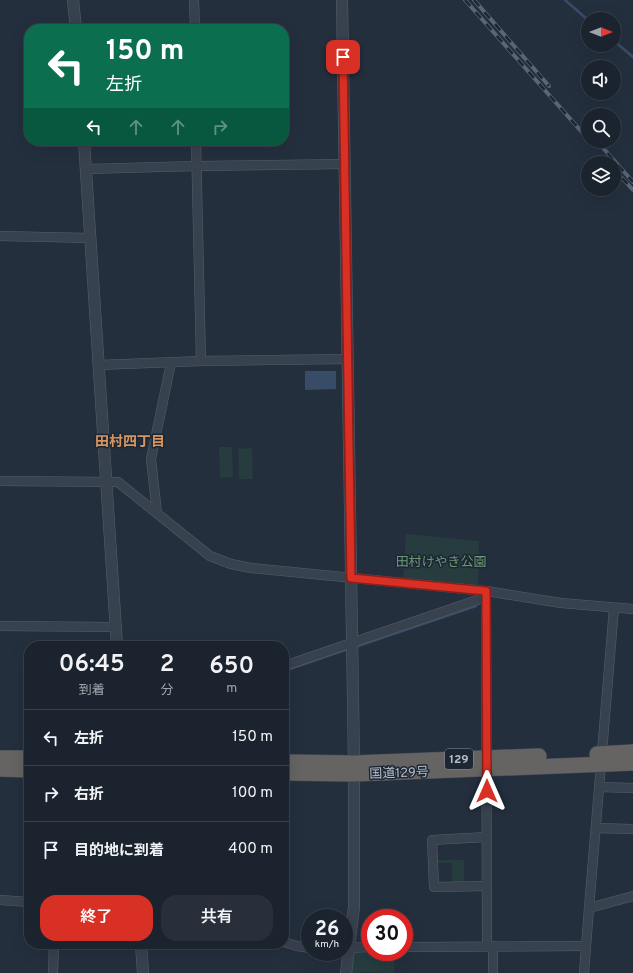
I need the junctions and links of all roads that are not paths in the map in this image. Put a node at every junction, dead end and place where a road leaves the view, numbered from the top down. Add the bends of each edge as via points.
1 (73, 0) edge
2 (194, 0) edge
3 (342, 0) edge
4 (75, 24) edge
5 (195, 24) edge
6 (84, 146) edge
7 (196, 146) edge
8 (345, 164) junction
9 (197, 166) junction
10 (86, 169) junction
11 (0, 236) edge
12 (90, 238) junction
13 (348, 359) junction
14 (201, 361) junction
15 (171, 363) junction
16 (99, 365) junction
17 (0, 481) edge
18 (105, 483) junction
19 (156, 513) junction
20 (351, 578) junction
21 (486, 594) junction
22 (614, 608) junction
23 (633, 609) edge
24 (0, 626) edge
25 (115, 627) junction
26 (116, 641) edge
27 (352, 642) junction
28 (289, 664) edge
29 (633, 752) edge
30 (0, 758) edge
31 (24, 758) edge
32 (602, 759) junction
33 (289, 762) edge
34 (633, 763) edge
35 (487, 764) junction
36 (354, 768) junction
37 (0, 769) edge
38 (24, 770) edge
39 (289, 773) edge
40 (599, 787) junction
41 (633, 788) edge
42 (596, 828) junction
43 (630, 829) dead end
44 (487, 838) junction
45 (487, 886) junction
46 (633, 896) edge
47 (0, 900) edge
48 (24, 902) edge
49 (589, 908) junction
50 (353, 912) edge
51 (289, 944) edge
52 (490, 946) junction
53 (586, 946) junction
54 (301, 947) edge
55 (413, 947) edge
56 (54, 949) edge
57 (141, 949) edge
58 (346, 961) edge
59 (53, 973) edge
60 (143, 973) edge
61 (346, 973) edge
62 (493, 973) edge
63 (584, 973) edge

1 - 4 street
2 - 5 street
3 - 8 street
6 - 10 street
7 - 9 street
8 - 9 street
8 - 13 street
9 - 10 street
9 - 14 street
10 - 12 street
11 - 12 street
12 - 16 street
13 - 14 street
13 - 20 street
14 - 15 street
15 - 16 street
15 - 19 street via 151,459
16 - 18 street
17 - 18 street
18 - 19 street via 118,482
18 - 25 street
19 - 20 street via 210,556 231,564
20 - 21 street
20 - 27 street
21 - 22 street
21 - 27 street
21 - 35 street
22 - 23 street
22 - 32 street
24 - 25 street
25 - 26 street
27 - 28 street
27 - 36 street
29 - 32 highway, 国道129号 / 129
30 - 31 highway
32 - 34 highway, 国道129号 / 129
32 - 35 highway, 国道129号 / 129
32 - 40 street
33 - 36 highway, 国道129号 / 129
35 - 36 highway, 国道129号 / 129
35 - 44 street
36 - 39 highway, 国道129号 / 129
36 - 50 street
37 - 38 highway
40 - 41 street
40 - 42 street
42 - 43 street
42 - 49 street
44 - 45 street
44 - 45 street via 432,840 434,887
45 - 52 street
46 - 49 street
47 - 48 street
49 - 53 street
51 - 54 street
52 - 53 street
52 - 55 street
52 - 62 street
53 - 63 street
56 - 59 street
57 - 60 street
58 - 61 street

